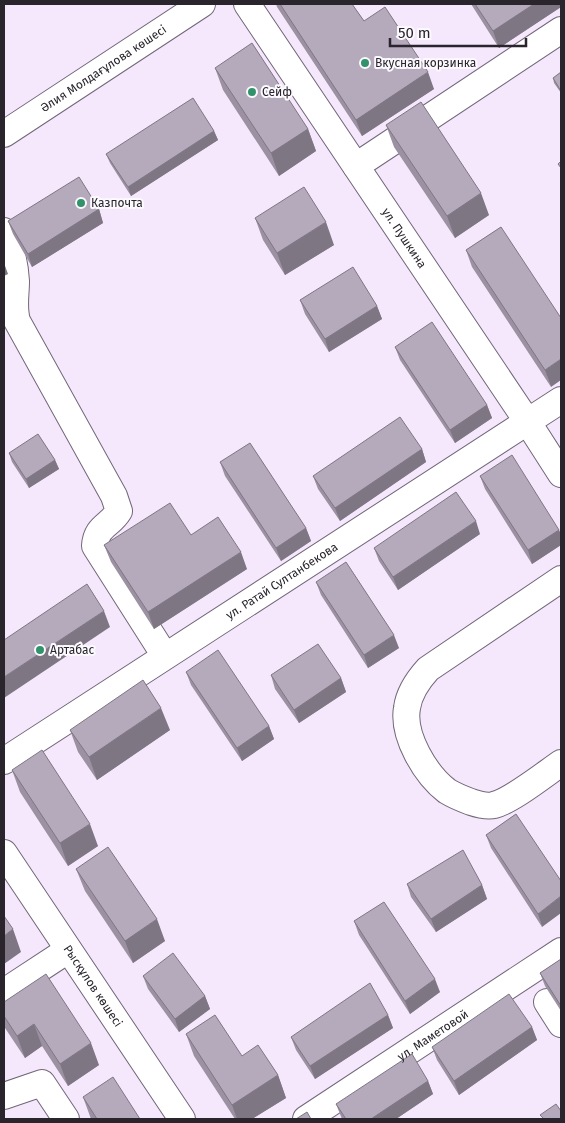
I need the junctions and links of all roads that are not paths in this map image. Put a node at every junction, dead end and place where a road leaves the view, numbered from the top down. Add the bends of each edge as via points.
1 (202, 4) edge
2 (247, 4) edge
3 (561, 30) edge
4 (4, 134) edge
5 (356, 166) junction
6 (4, 231) edge
7 (561, 400) edge
8 (528, 421) junction
9 (561, 474) edge
10 (561, 579) edge
11 (165, 656) junction
12 (4, 761) edge
13 (561, 763) edge
14 (4, 853) edge
15 (68, 950) junction
16 (561, 951) edge
17 (4, 992) edge
18 (547, 1002) dead end
19 (561, 1024) edge
20 (4, 1096) edge
21 (66, 1119) edge
22 (182, 1119) edge
23 (306, 1119) edge

1 - 4 street, Әлия Молдағұлова көшесі
2 - 5 street, ул. Пушкина
3 - 5 street
5 - 8 street, ул. Пушкина
6 - 11 street via 14,261 17,321 114,496 119,511 99,530 95,546
7 - 8 street, ул. Ратай Султанбекова
8 - 9 street, ул. Пушкина
8 - 11 street, ул. Ратай Султанбекова
10 - 13 street via 428,669 411,693 406,710 409,734 418,755 437,781 459,798 476,804 492,806
11 - 12 street, ул. Ратай Султанбекова
14 - 15 street, Рысқұлов көшесі
15 - 17 street
15 - 22 street, Рысқұлов көшесі
16 - 23 street, ул. Маметовой
18 - 19 street
20 - 21 street via 42,1083

